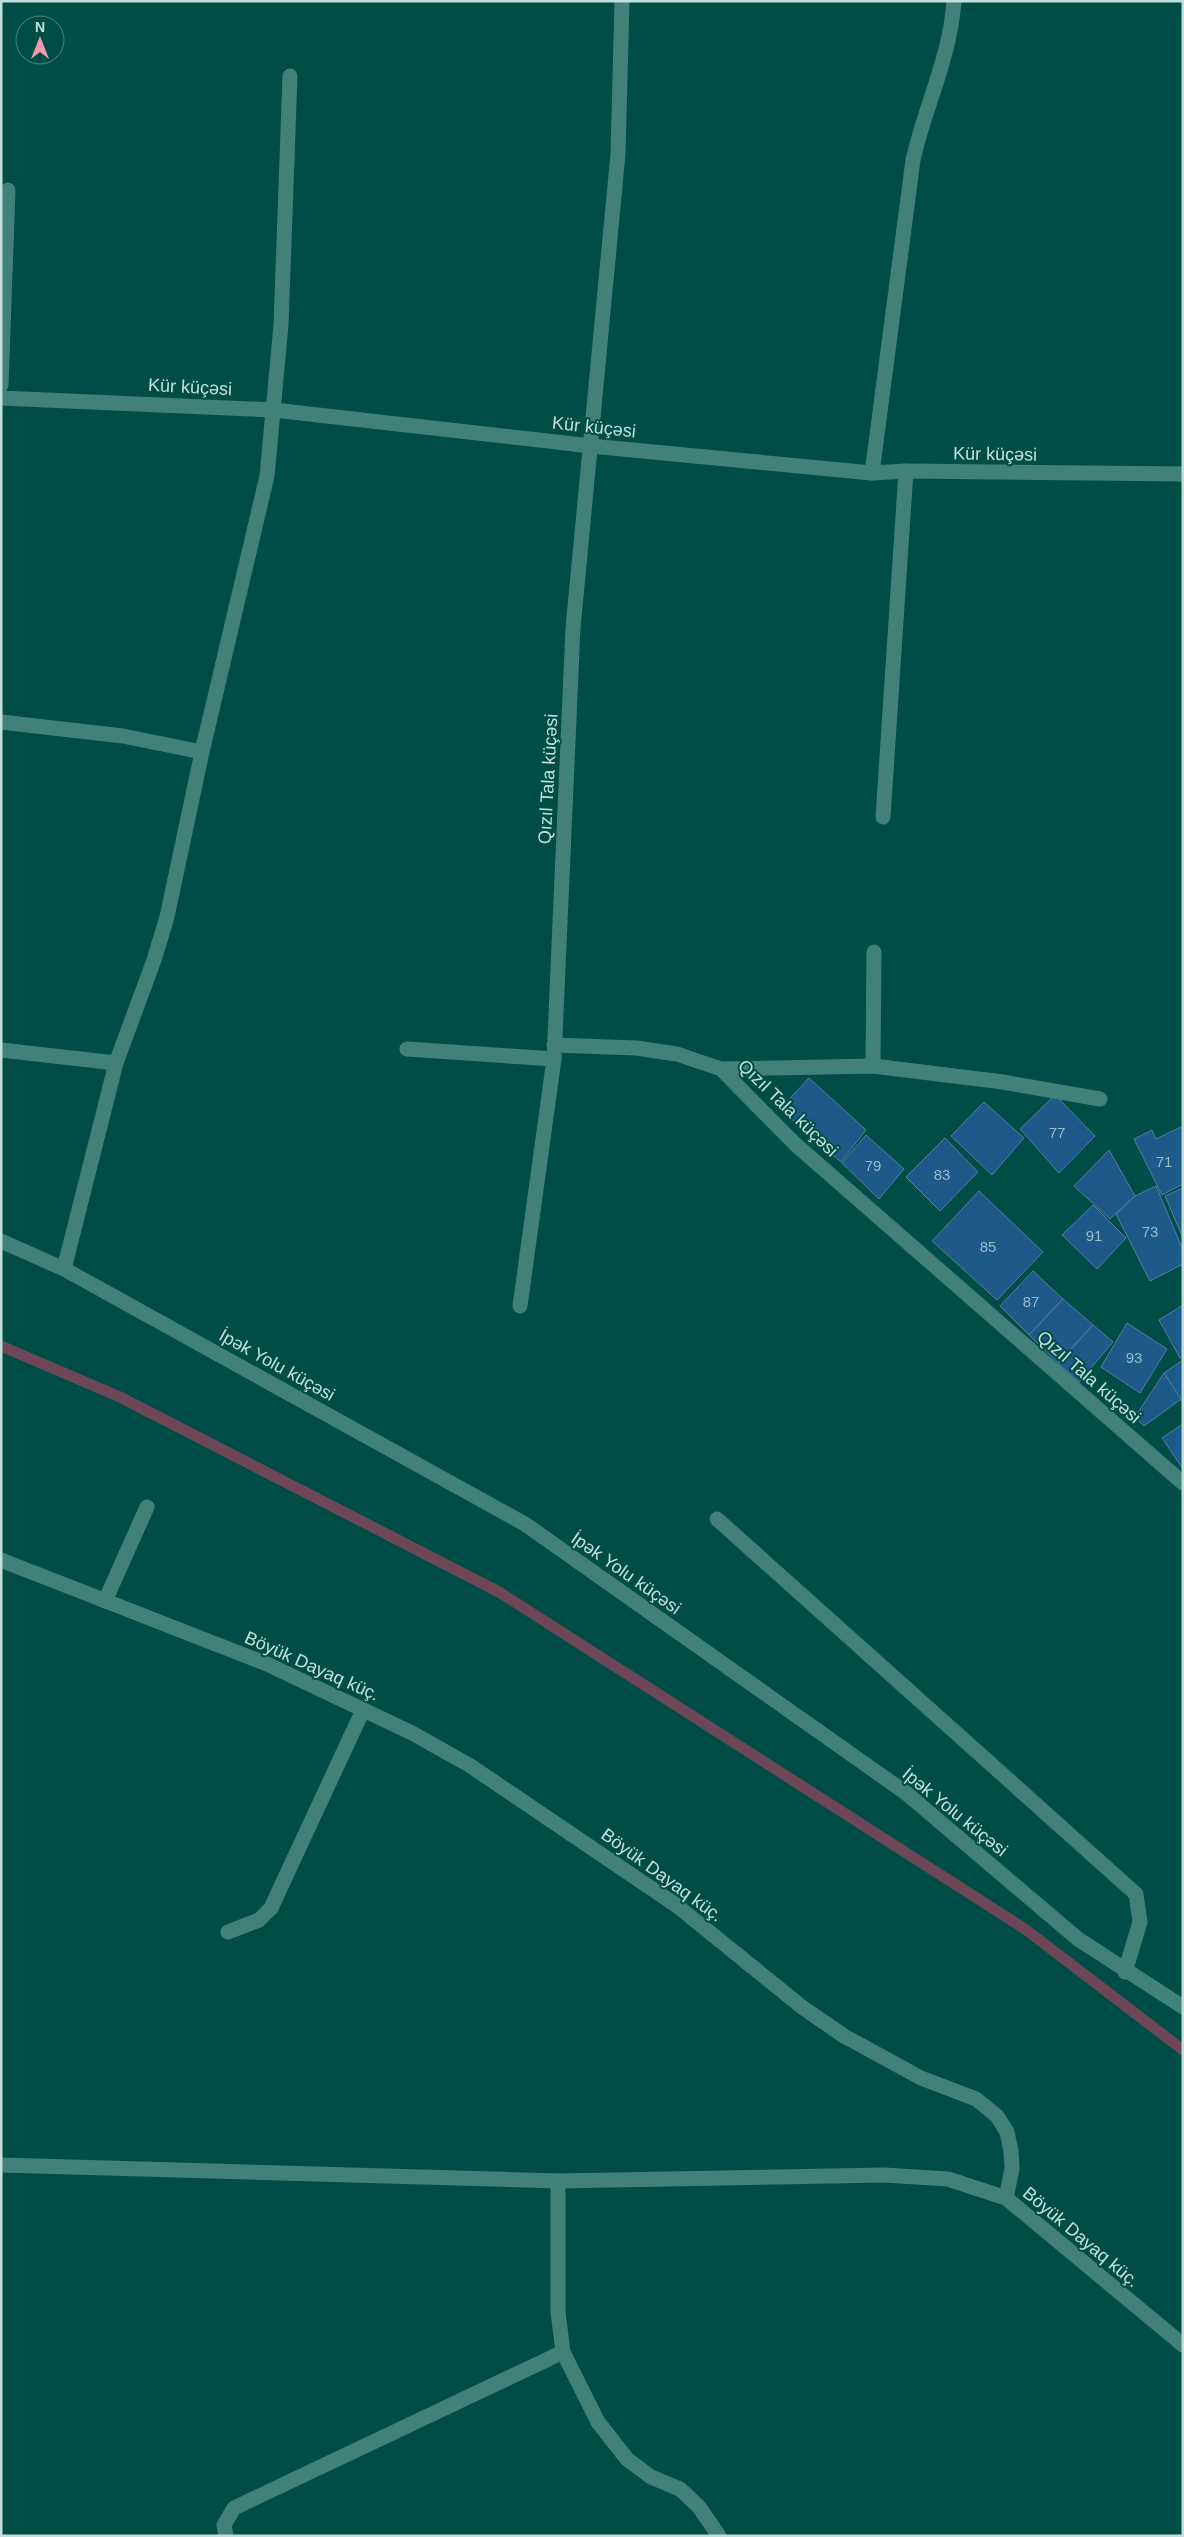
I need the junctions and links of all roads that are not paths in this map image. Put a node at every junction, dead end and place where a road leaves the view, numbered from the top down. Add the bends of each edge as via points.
1 (622, 1) edge
2 (954, 1) edge
3 (290, 76) dead end
4 (8, 190) dead end
5 (1, 386) edge
6 (1, 398) edge
7 (274, 410) junction
8 (591, 446) junction
9 (906, 471) junction
10 (872, 473) junction
11 (1183, 474) edge
12 (1, 722) edge
13 (202, 752) junction
14 (883, 817) dead end
15 (874, 952) dead end
16 (407, 1049) dead end
17 (1, 1050) edge
18 (554, 1052) junction
19 (116, 1063) junction
20 (873, 1066) junction
21 (721, 1069) junction
22 (1100, 1099) dead end
23 (1, 1241) edge
24 (64, 1269) junction
25 (520, 1306) dead end
26 (1183, 1483) edge
27 (147, 1507) dead end
28 (717, 1519) dead end
29 (1, 1560) edge
30 (105, 1601) junction
31 (363, 1710) junction
32 (228, 1932) dead end
33 (1125, 1972) junction
34 (1183, 2007) edge
35 (1, 2165) edge
36 (558, 2181) junction
37 (1006, 2198) junction
38 (1183, 2345) edge
39 (563, 2352) junction
40 (226, 2536) edge
41 (719, 2536) edge

1 - 8 street, Qızıl Tala küçəsi via 618,154
2 - 10 street via 943,66 920,129 913,160
3 - 7 street
4 - 5 street
6 - 7 street, Kür küçəsi
7 - 8 street, Kür küçəsi
7 - 13 street via 267,476
8 - 10 street, Kür küçəsi
8 - 18 street, Qızıl Tala küçəsi via 573,628
9 - 10 street, Kür küçəsi
9 - 11 street, Kür küçəsi
9 - 14 street
12 - 13 street via 124,736
13 - 19 street via 167,917
15 - 20 street
16 - 18 street
17 - 19 street
18 - 21 street, Qızıl Tala küçəsi via 636,1048 668,1052
18 - 25 street
19 - 24 street
20 - 21 street
20 - 22 street via 1003,1082
21 - 26 street, Qızıl Tala küçəsi via 795,1144
23 - 24 street, İpək Yolu küçəsi
24 - 33 street, İpək Yolu küçəsi via 525,1524 906,1794 1078,1939
27 - 30 street
28 - 33 street via 1136,1894 1140,1922
29 - 30 street, Böyük Dayaq küç.
30 - 31 street, Böyük Dayaq küç. via 267,1664
31 - 32 street via 271,1908 259,1920
31 - 37 street, Böyük Dayaq küç. via 469,1765 669,1900 802,2007 844,2036 921,2078 976,2099 997,2116 1007,2132 1012,2169
33 - 34 street, İpək Yolu küçəsi
35 - 36 street
36 - 37 street via 884,2175 948,2179
36 - 39 street via 558,2312
37 - 38 street, Böyük Dayaq küç.
39 - 40 street via 234,2508 224,2525
39 - 41 street via 598,2422 627,2459 651,2477 680,2490 699,2507

